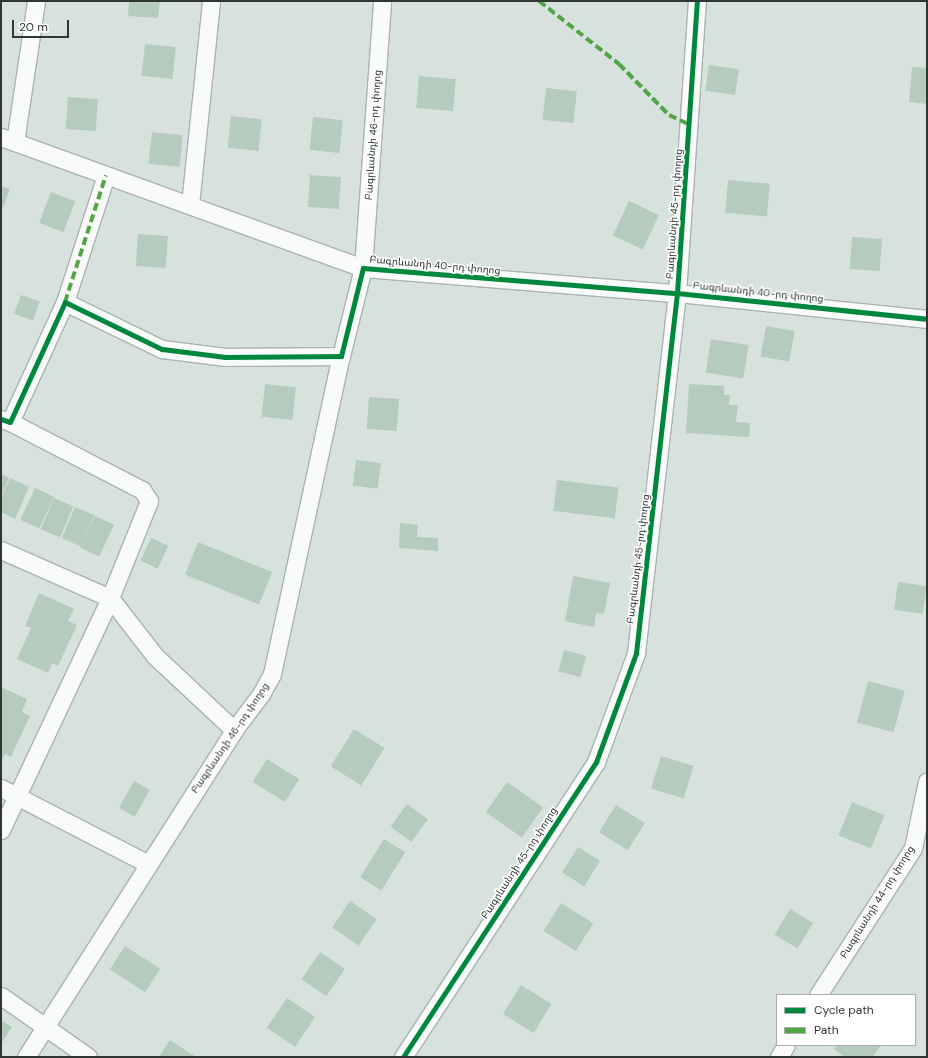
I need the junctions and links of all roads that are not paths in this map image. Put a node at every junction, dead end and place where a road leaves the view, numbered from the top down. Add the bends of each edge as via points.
1 (36, 1) edge
2 (212, 1) edge
3 (382, 1) edge
4 (697, 1) edge
5 (8, 140) edge
6 (106, 175) junction
7 (190, 205) junction
8 (363, 268) junction
9 (677, 293) junction
10 (65, 302) junction
11 (927, 319) edge
12 (341, 356) junction
13 (6, 420) edge
14 (1, 550) edge
15 (110, 598) junction
16 (234, 730) junction
17 (927, 781) edge
18 (1, 788) edge
19 (16, 794) junction
20 (1, 830) edge
21 (148, 864) junction
22 (819, 994) edge
23 (1, 996) edge
24 (46, 1028) junction
25 (785, 1046) edge
26 (26, 1057) edge
27 (88, 1057) edge
28 (403, 1057) edge
29 (779, 1057) edge

1 - 5 street
2 - 7 street
3 - 8 street, Բագրևանդի 46-րդ փողոց
4 - 9 street, Բագրևանդի 45-րդ փողոց
5 - 6 street
6 - 7 street
6 - 10 street
7 - 8 street
8 - 9 street, Բագրևանդի 40-րդ փողոց
8 - 12 street, Բագրևանդի 40-րդ փողոց
9 - 11 street, Բագրևանդի 40-րդ փողոց
9 - 28 street, Բագրևանդի 45-րդ փողոց via 634,660 596,762
10 - 12 street via 162,349 225,357
10 - 13 street
12 - 16 street, Բագրևանդի 46-րդ փողոց via 272,674 261,694
13 - 15 street via 142,490 148,501
14 - 15 street
15 - 16 street via 155,656
15 - 19 street via 58,712
16 - 21 street, Բագրևանդի 46-րդ փողոց
17 - 22 street, Բագրևանդի 44-րդ փողոց via 913,848
18 - 19 street
19 - 20 street
19 - 21 street
21 - 24 street, Բագրևանդի 46-րդ փողոց
23 - 24 street
24 - 26 street, Բագրևանդի 46-րդ փողոց
24 - 27 street
25 - 29 street

